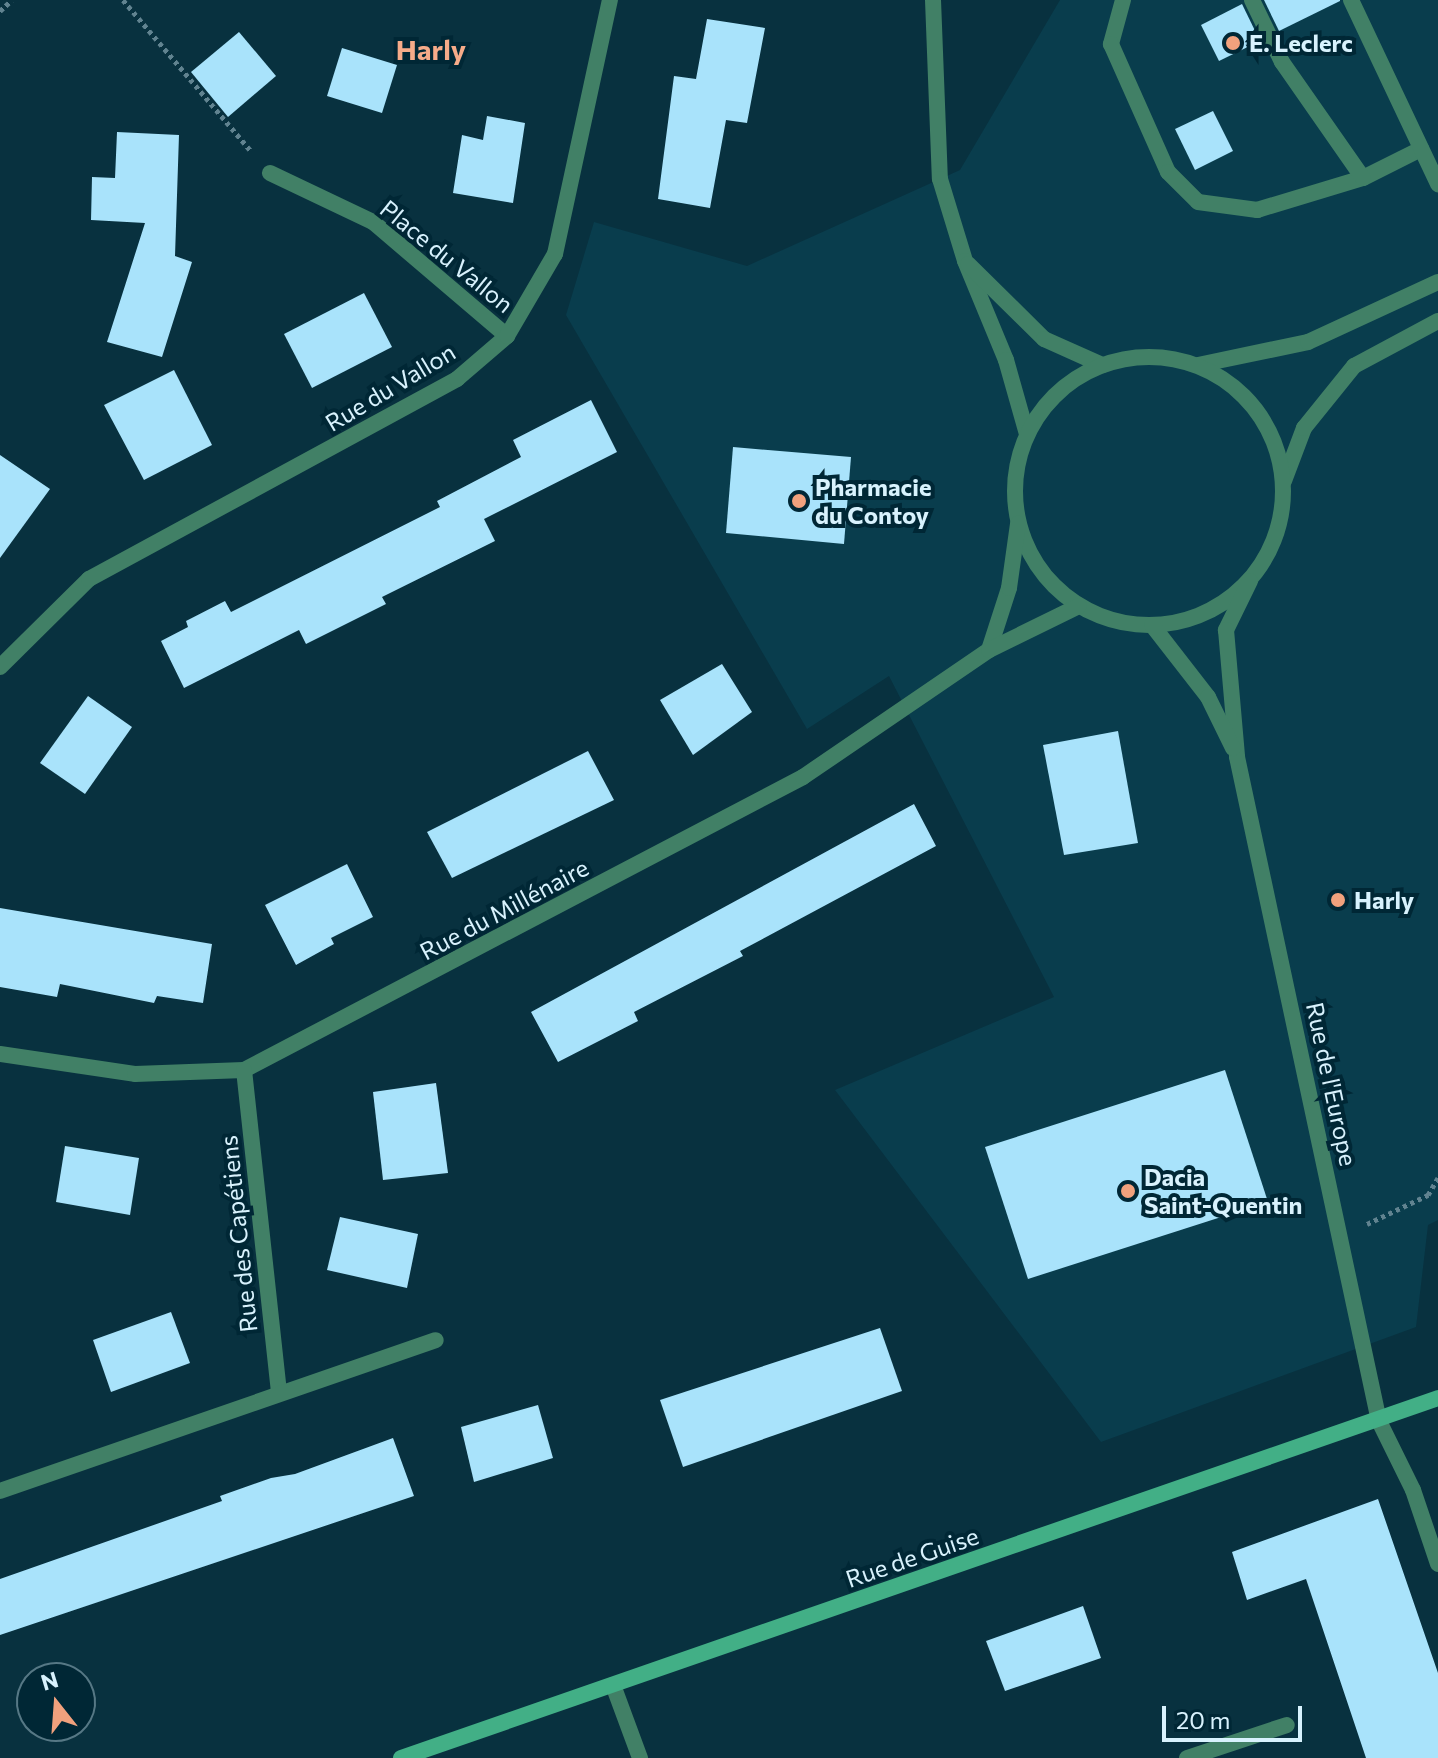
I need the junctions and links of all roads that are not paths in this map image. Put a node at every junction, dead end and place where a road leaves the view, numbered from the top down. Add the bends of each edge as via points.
1 (610, 0) edge
2 (933, 0) edge
3 (1123, 0) edge
4 (1252, 0) edge
5 (1351, 0) edge
6 (1421, 149) junction
7 (270, 173) road end
8 (1363, 178) junction
9 (1438, 184) edge
10 (965, 261) junction
11 (1438, 282) edge
12 (1438, 321) edge
13 (507, 336) junction
14 (1102, 365) junction
15 (1198, 365) junction
16 (1027, 434) junction
17 (1284, 481) junction
18 (1018, 523) junction
19 (1250, 581) junction
20 (1079, 606) junction
21 (1152, 625) junction
22 (989, 650) junction
23 (0, 667) edge
24 (1237, 757) junction
25 (0, 1054) edge
26 (244, 1070) junction
27 (436, 1340) dead end
28 (279, 1393) junction
29 (1438, 1398) edge
30 (1379, 1421) junction
31 (0, 1491) edge
32 (1438, 1564) edge
33 (613, 1685) junction
34 (1287, 1725) dead end
35 (401, 1758) edge
36 (640, 1758) edge
37 (1187, 1758) edge

1 - 13 street, Rue du Vallon via 555,254
2 - 10 street via 940,179
3 - 8 street via 1111,44 1168,172 1198,202 1257,210
4 - 8 street via 1282,62
5 - 6 street
6 - 8 street
6 - 9 street
7 - 13 street, Place du Vallon via 373,222
10 - 14 street via 1044,339
10 - 16 street via 1006,360
11 - 15 street via 1308,342
12 - 17 street via 1354,366 1304,428
13 - 23 street, Rue du Vallon via 457,379 89,579
14 - 15 street via 1134,357
14 - 16 street via 1071,381
15 - 17 street via 1231,384 1258,411 1276,444
16 - 18 street via 1017,466
17 - 19 street via 1282,518 1270,551
18 - 20 street via 1045,574
18 - 22 street via 1009,588
19 - 21 street via 1221,604 1188,620
19 - 24 street, Rue de l'Europe via 1226,630
20 - 21 street via 1114,621
20 - 22 street, Rue du Millénaire
21 - 24 street, Rue de l'Europe via 1208,697
22 - 26 street, Rue du Millénaire via 803,777
24 - 30 street, Rue de l'Europe
25 - 26 street, Rue du Millénaire via 135,1074
26 - 28 street, Rue des Capétiens
27 - 28 street
28 - 31 street
29 - 30 main road, Rue de Guise
30 - 32 street, Rue de l'Europe via 1413,1490
30 - 33 main road, Rue de Guise
33 - 35 main road, Rue de Guise
33 - 36 street
34 - 37 street

